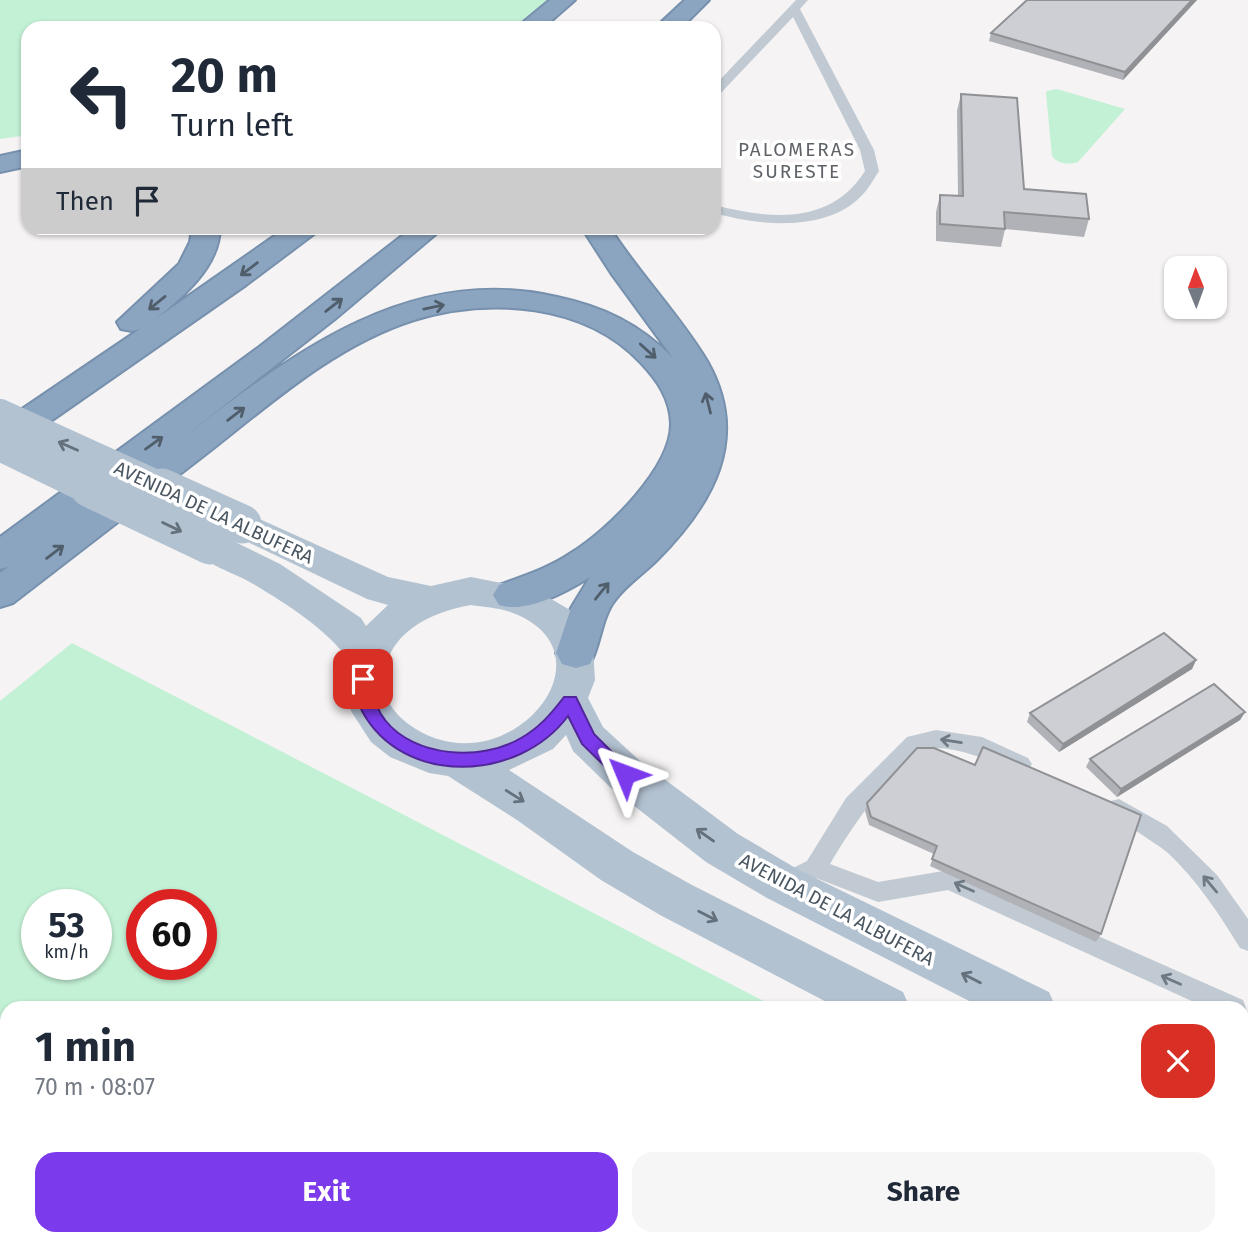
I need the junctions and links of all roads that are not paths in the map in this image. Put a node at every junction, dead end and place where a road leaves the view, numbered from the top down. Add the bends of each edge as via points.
1 (698, 0) edge
2 (575, 4) edge
3 (798, 4) edge
4 (542, 21) edge
5 (565, 21) edge
6 (676, 21) edge
7 (721, 86) edge
8 (21, 148) edge
9 (0, 153) edge
10 (21, 160) edge
11 (0, 164) edge
12 (721, 212) edge
13 (206, 235) edge
14 (295, 235) edge
15 (420, 235) edge
16 (600, 235) edge
17 (0, 417) edge
18 (0, 443) edge
19 (0, 556) edge
20 (0, 593) edge
21 (512, 595) junction
22 (430, 600) junction
23 (576, 653) junction
24 (368, 656) junction
25 (570, 702) junction
26 (457, 760) junction
27 (1045, 775) edge
28 (1096, 797) edge
29 (799, 876) junction
30 (1248, 940) edge
31 (872, 1001) edge
32 (1020, 1001) edge
33 (1218, 1001) edge

1 - 6 highway
2 - 4 highway
2 - 5 highway
3 - 7 lane
3 - 12 lane via 867,150 872,171 846,203 816,214 772,219
8 - 9 highway
10 - 11 highway
13 -> 17 highway via 191,269 170,292
14 -> 18 highway
19 -> 15 highway via 199,410
23 -> 16 highway via 601,590 666,529 696,485 712,432 701,380
22 -> 17 main road, AVENIDA DE LA ALBUFERA, bridge via 380,589
18 -> 24 main road, AVENIDA DE LA ALBUFERA, bridge via 267,574 347,629
20 -> 21 highway via 268,390 362,330 439,305 507,299 574,310 633,338 677,384 686,408 687,433 680,457 657,492 596,557 554,582
21 - 22 main road via 471,591
21 - 23 main road via 553,617
22 - 24 main road via 392,622
23 - 25 main road via 577,677
24 - 26 main road via 363,679 366,703 379,725 399,743 426,755
25 - 26 main road via 551,726 525,745 492,757
29 -> 25 main road, AVENIDA DE LA ALBUFERA via 712,841 625,774 588,739
26 -> 31 main road via 600,856
27 -> 29 lane via 982,746 936,739 914,743 854,805
30 -> 28 lane via 1210,883 1174,846 1133,814
32 -> 29 main road, AVENIDA DE LA ALBUFERA
33 -> 29 lane via 949,880 878,892

